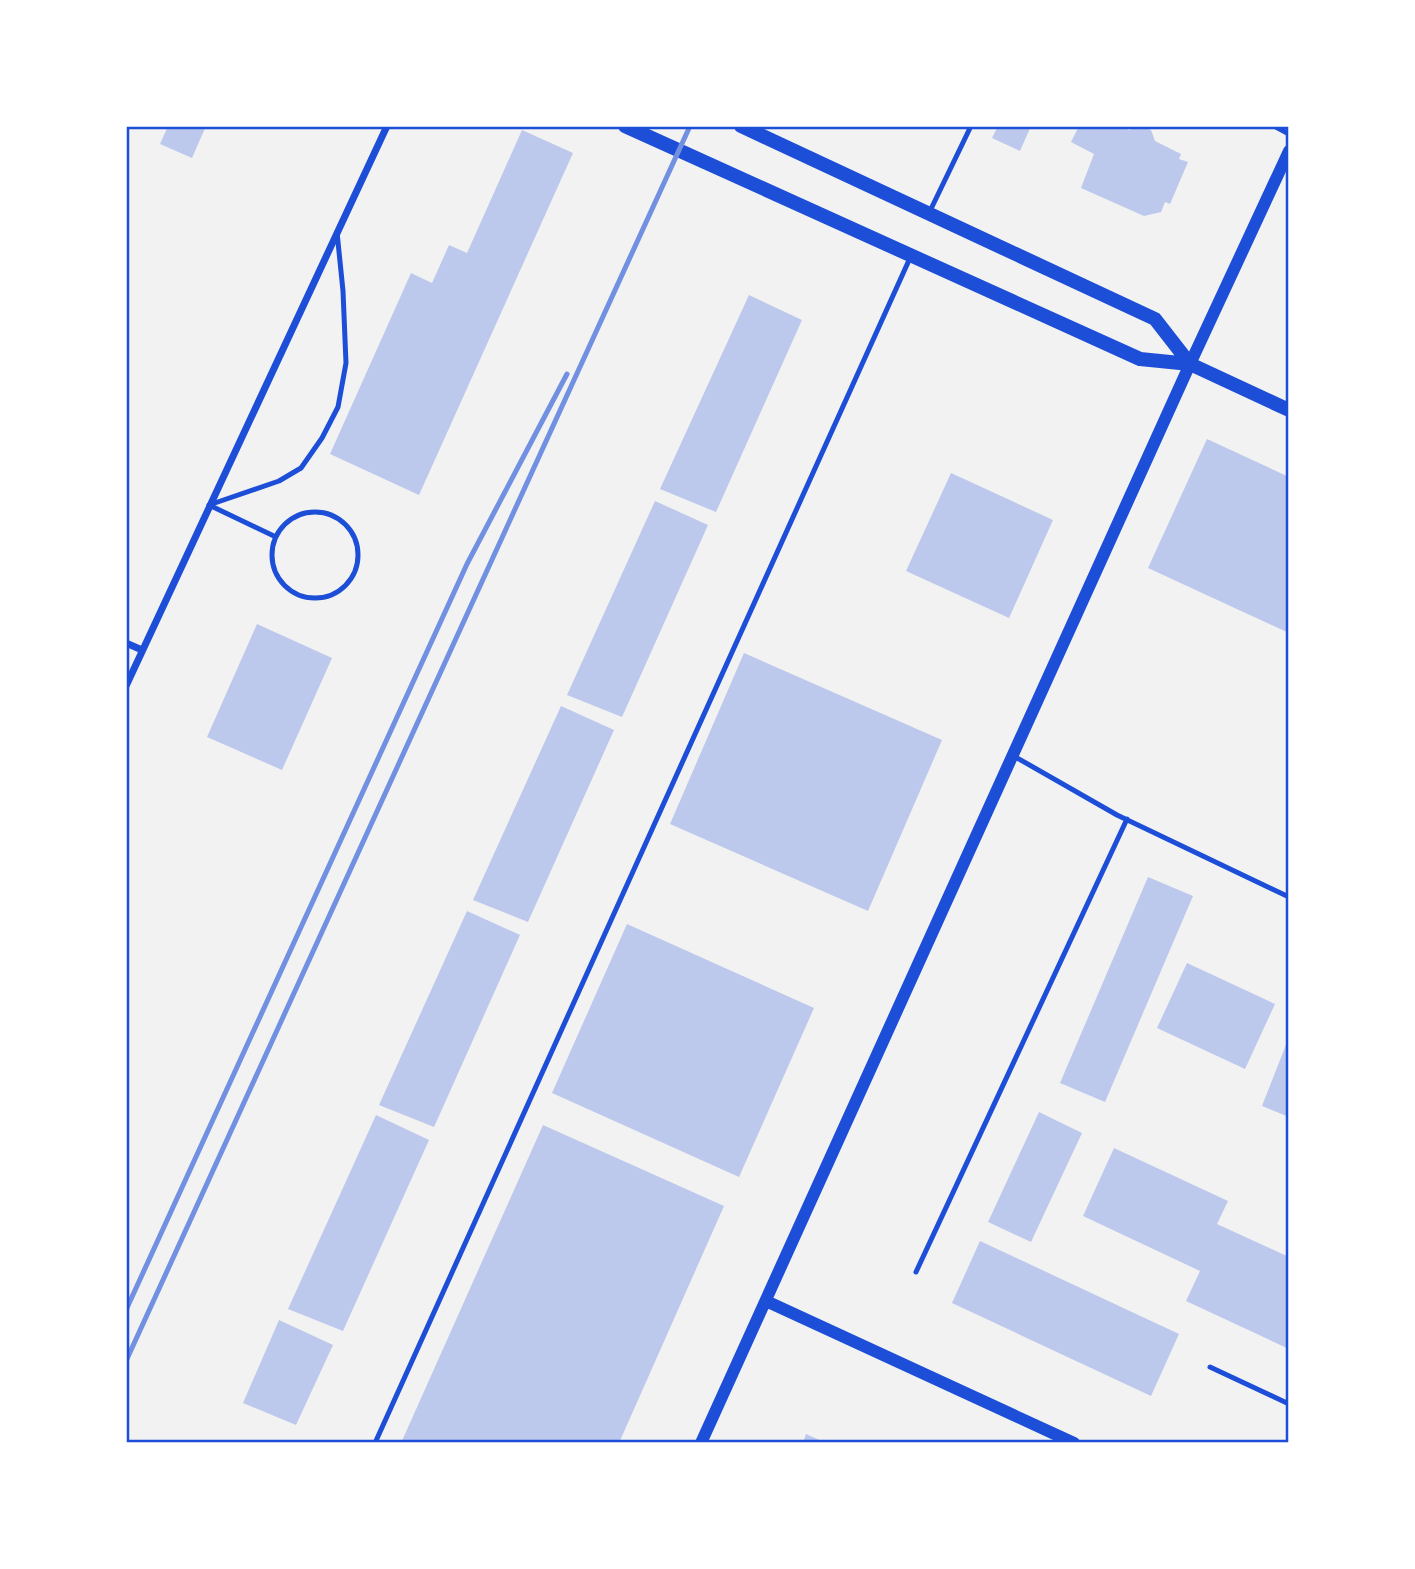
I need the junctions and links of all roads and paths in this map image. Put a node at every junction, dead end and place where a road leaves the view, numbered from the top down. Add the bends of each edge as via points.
1 (387, 126) edge
2 (625, 126) edge
3 (741, 126) edge
4 (971, 126) edge
5 (1274, 126) edge
6 (1289, 134) edge
7 (1289, 151) edge
8 (929, 214) junction
9 (338, 232) junction
10 (911, 255) junction
11 (1190, 363) junction
12 (1289, 410) edge
13 (209, 505) junction
14 (276, 537) junction
15 (126, 643) edge
16 (142, 650) junction
17 (126, 686) edge
18 (1012, 755) junction
19 (1127, 819) junction
20 (1289, 897) edge
21 (916, 1272) dead end
22 (766, 1301) junction
23 (1210, 1367) dead end
24 (1289, 1404) edge
25 (1054, 1439) edge
26 (375, 1443) edge
27 (701, 1443) edge
28 (1074, 1443) edge

1 - 9 street
2 - 10 main road
3 - 8 main road
4 - 8 lane
5 - 6 lane
7 - 11 street
8 - 11 main road via 1156,319
9 - 13 street
9 - 13 lane via 346,363 338,407 301,468 279,481
10 - 11 main road via 1140,359
10 - 26 lane
11 - 12 main road
11 - 18 street
13 - 14 lane
13 - 16 street
14 - 14 lane via 271,556 274,570 292,592 319,599 345,587 353,575 357,548 352,534 331,516 303,514 290,520
15 - 16 street
16 - 17 street
18 - 19 lane
18 - 22 street
19 - 20 lane
19 - 21 lane
22 - 25 street
22 - 27 street
23 - 24 lane
25 - 28 street

